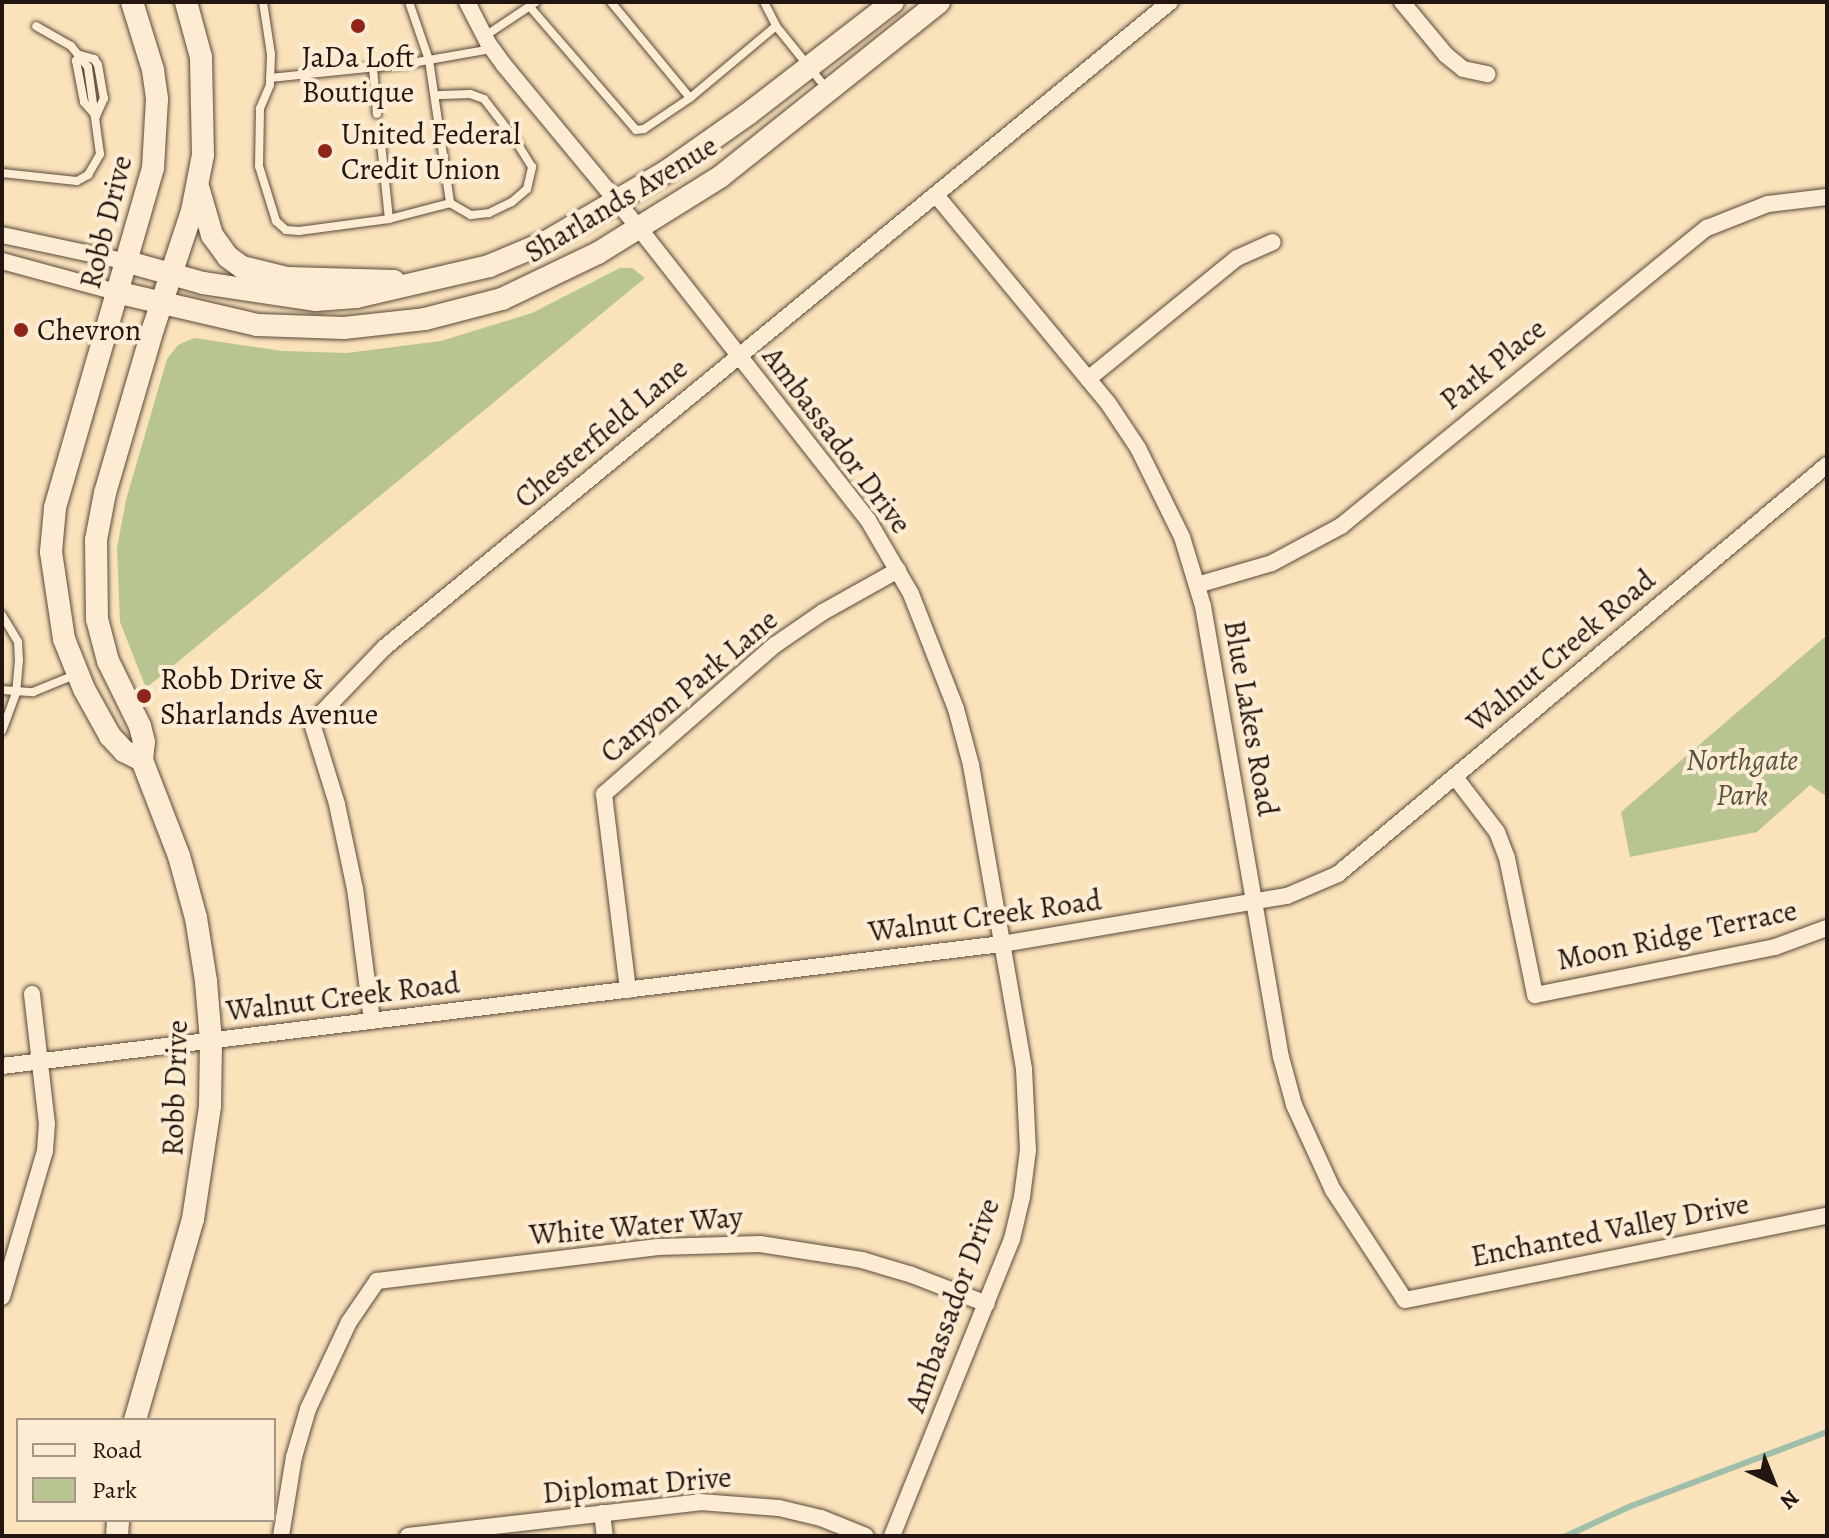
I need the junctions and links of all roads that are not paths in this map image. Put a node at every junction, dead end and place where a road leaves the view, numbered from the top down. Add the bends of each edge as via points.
1 (132, 2) edge
2 (186, 2) edge
3 (263, 2) edge
4 (409, 2) edge
5 (467, 2) edge
6 (611, 2) edge
7 (764, 2) edge
8 (893, 2) edge
9 (939, 2) edge
10 (1170, 2) edge
11 (1402, 2) edge
12 (533, 5) edge
13 (36, 26) dead end
14 (776, 26) junction
15 (488, 43) junction
16 (429, 60) junction
17 (373, 68) junction
18 (808, 68) junction
19 (1487, 74) dead end
20 (270, 78) junction
21 (829, 92) junction
22 (435, 95) junction
23 (690, 98) junction
24 (377, 114) dead end
25 (381, 143) dead end
26 (2, 173) edge
27 (198, 183) junction
28 (936, 195) junction
29 (1827, 197) edge
30 (617, 202) junction
31 (450, 203) junction
32 (389, 219) junction
33 (639, 228) junction
34 (2, 235) edge
35 (1273, 242) dead end
36 (2, 261) edge
37 (128, 262) junction
38 (170, 274) junction
39 (428, 283) junction
40 (120, 293) junction
41 (160, 303) junction
42 (738, 356) junction
43 (1088, 379) junction
44 (1827, 465) edge
45 (898, 570) junction
46 (1197, 585) junction
47 (2, 615) edge
48 (78, 674) junction
49 (2, 690) edge
50 (16, 693) junction
51 (2, 731) edge
52 (142, 760) junction
53 (1455, 777) junction
54 (1254, 903) junction
55 (1827, 928) edge
56 (1002, 944) junction
57 (628, 990) junction
58 (32, 994) dead end
59 (372, 1021) junction
60 (211, 1041) junction
61 (40, 1061) junction
62 (2, 1066) edge
63 (1827, 1216) edge
64 (2, 1297) edge
65 (1405, 1300) joint
66 (987, 1304) junction
67 (136, 1418) edge
68 (602, 1513) junction
69 (281, 1536) edge
70 (408, 1536) edge
71 (605, 1536) edge
72 (866, 1536) edge
73 (892, 1536) edge

1 - 37 main road, Robb Drive via 153,70 157,133 150,183
2 - 27 main road, Robb Drive via 201,57 204,126
3 - 20 lane
4 - 16 lane
5 - 15 street, Ambassador Drive
6 - 23 lane
7 - 14 lane
8 - 18 main road, Sharlands Avenue
9 - 21 main road, Sharlands Avenue
10 - 28 street, Chesterfield Lane
11 - 19 street via 1446,55 1463,69
12 - 15 lane
12 - 23 lane via 636,130
13 - 26 lane via 80,55 88,67 100,154 88,175 65,182
14 - 18 lane
14 - 23 lane
15 - 16 lane
15 - 30 street, Ambassador Drive
16 - 17 lane
16 - 22 lane
17 - 20 lane
17 - 24 lane
18 - 21 lane
18 - 30 main road, Sharlands Avenue
20 - 32 lane via 260,109 259,166 276,221 286,230 299,231
21 - 33 main road, Sharlands Avenue via 720,177
22 - 31 lane
22 - 31 lane via 484,99 532,167 527,189 489,213 471,215
25 - 32 lane
27 - 38 main road, Robb Drive
27 - 39 main road via 212,235 242,267 287,278
28 - 42 street, Chesterfield Lane
28 - 43 street, Blue Lakes Road
29 - 46 street, Park Place via 1768,204 1707,228 1341,526 1272,563
30 - 33 street, Ambassador Drive
30 - 39 main road, Sharlands Avenue via 520,254
31 - 32 lane
33 - 41 main road, Sharlands Avenue via 539,284 466,311 425,319 344,328 288,327
33 - 42 street, Ambassador Drive
34 - 37 street, Sharlands Avenue
35 - 43 street via 1237,258
36 - 40 street, Sharlands Avenue
37 - 38 main road, Sharlands Avenue
37 - 40 main road, Robb Drive
38 - 39 main road, Sharlands Avenue via 255,294 315,300
38 - 41 main road, Robb Drive
40 - 41 main road, Sharlands Avenue
40 - 48 main road, Robb Drive via 79,422 52,535 55,592 64,639
41 - 52 main road, Robb Drive via 96,540 97,619 108,661 140,726
42 - 45 street, Ambassador Drive via 833,472
42 - 59 street, Chesterfield Lane via 385,647 312,723 355,889
43 - 46 street, Blue Lakes Road via 1163,492
44 - 53 street, Walnut Creek Road
45 - 56 street, Ambassador Drive via 936,650 956,709
45 - 57 street, Canyon Park Lane via 775,645 604,794
46 - 54 street, Blue Lakes Road
47 - 50 lane via 18,642
48 - 50 lane via 47,688
48 - 52 main road, Robb Drive via 110,736
49 - 50 lane
50 - 51 lane
52 - 60 main road, Robb Drive via 196,918
53 - 54 street, Walnut Creek Road via 1338,874 1313,887
53 - 55 street, Moon Ridge Terrace via 1497,832 1507,858 1535,995 1775,947
54 - 56 street, Walnut Creek Road
54 - 65 street, Blue Lakes Road via 1294,1105 1333,1190
56 - 57 street, Walnut Creek Road
56 - 66 street, Ambassador Drive via 1024,1069 1028,1150 1012,1239
57 - 59 street, Walnut Creek Road
58 - 61 street
59 - 60 street, Walnut Creek Road
60 - 61 street, Walnut Creek Road
60 - 67 main road, Robb Drive via 210,1106 193,1219
61 - 62 street, Walnut Creek Road
61 - 64 street via 45,1151
63 - 65 street, Enchanted Valley Drive
66 - 69 street, White Water Way via 862,1260 760,1244 658,1247 377,1281 326,1366 308,1409
66 - 73 street, Ambassador Drive
68 - 70 street, Diplomat Drive
68 - 71 street
68 - 72 street, Diplomat Drive via 740,1502 821,1518

